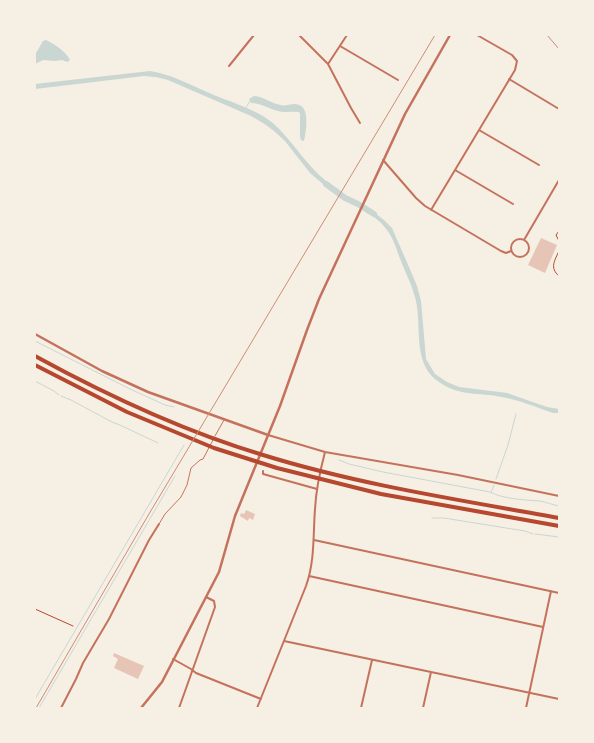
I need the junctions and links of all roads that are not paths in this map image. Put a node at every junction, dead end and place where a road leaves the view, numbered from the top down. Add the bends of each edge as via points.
1 (254, 35) edge
2 (299, 35) edge
3 (347, 35) edge
4 (450, 35) edge
5 (477, 35) edge
6 (340, 46) junction
7 (328, 64) junction
8 (229, 66) dead end
9 (398, 80) dead end
10 (509, 80) junction
11 (559, 109) edge
12 (360, 123) dead end
13 (479, 130) junction
14 (383, 160) junction
15 (539, 165) dead end
16 (455, 170) junction
17 (559, 180) edge
18 (513, 204) dead end
19 (432, 210) junction
20 (524, 240) junction
21 (510, 251) junction
22 (35, 334) edge
23 (35, 356) edge
24 (35, 366) edge
25 (224, 420) junction
26 (268, 435) junction
27 (325, 452) junction
28 (263, 473) dead end
29 (317, 489) junction
30 (559, 496) edge
31 (559, 518) edge
32 (159, 524) joint
33 (559, 526) edge
34 (314, 540) junction
35 (309, 576) junction
36 (551, 591) junction
37 (559, 593) edge
38 (206, 597) junction
39 (543, 627) junction
40 (284, 640) junction
41 (173, 660) junction
42 (372, 660) junction
43 (192, 670) junction
44 (431, 672) junction
45 (529, 693) junction
46 (261, 699) junction
47 (559, 700) edge
48 (61, 708) edge
49 (141, 708) edge
50 (178, 708) edge
51 (257, 708) edge
52 (362, 708) edge
53 (423, 708) edge
54 (526, 708) edge

1 - 8 street
2 - 7 street
3 - 6 street
4 - 14 street via 410,102
5 - 10 street via 515,58 517,65
6 - 7 street
6 - 9 street
7 - 12 street
10 - 11 street
10 - 13 street
13 - 15 street
13 - 16 street
14 - 19 street via 416,198
14 - 26 street via 312,315
16 - 18 street
16 - 19 street
17 - 20 street
19 - 21 street via 501,251
20 - 21 street via 512,242
20 - 21 street via 529,250 524,257 514,256
22 - 25 street via 125,382
23 - 31 highway via 127,403 256,453 370,483
24 - 33 highway via 127,412 261,464 333,483
25 - 26 street
25 - 32 lane via 203,459 191,468 181,497
26 - 27 street
26 - 38 street via 235,516 219,572
27 - 29 street
27 - 30 street
28 - 29 street
29 - 34 street
32 - 48 street
34 - 35 street
34 - 36 street
35 - 39 street
35 - 40 street
36 - 37 street
36 - 39 street
38 - 41 street
38 - 43 street via 215,606
39 - 45 street
40 - 42 street
40 - 46 street
41 - 43 street
41 - 49 street via 160,685
42 - 44 street
42 - 52 street
43 - 46 street
43 - 50 street
44 - 45 street
44 - 53 street
45 - 47 street
45 - 54 street
46 - 51 street

